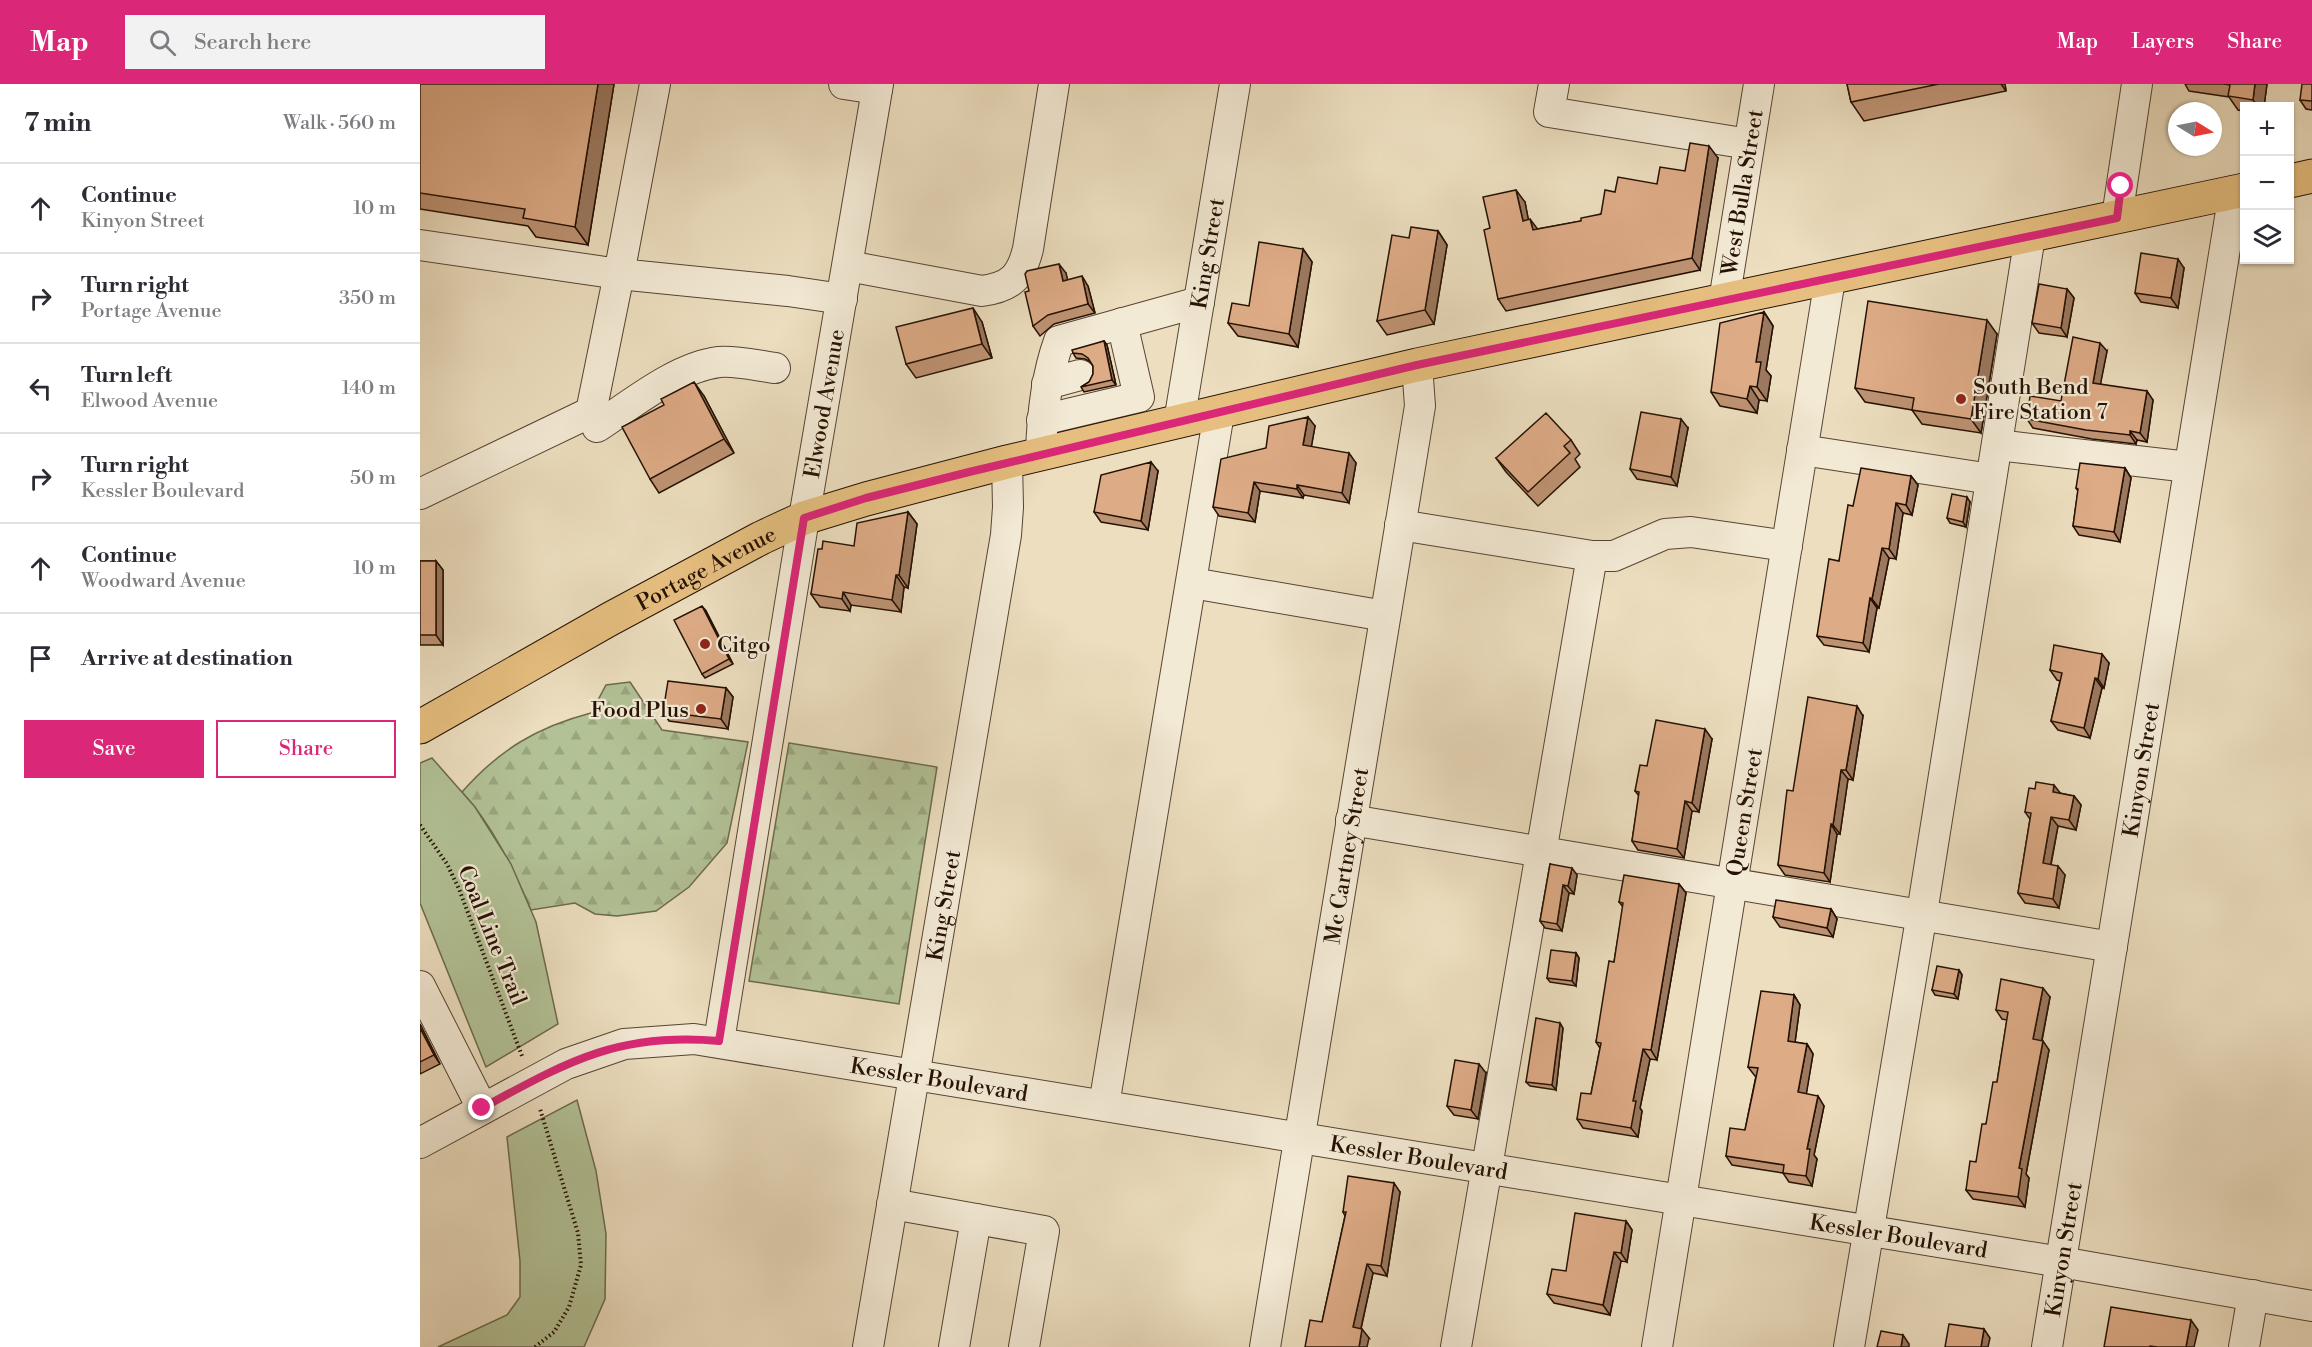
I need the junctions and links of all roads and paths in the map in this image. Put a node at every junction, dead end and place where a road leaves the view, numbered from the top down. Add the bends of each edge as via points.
1 (655, 84) edge
2 (844, 84) edge
3 (1054, 84) edge
4 (1235, 84) edge
5 (1554, 84) edge
6 (1759, 84) edge
7 (2137, 84) edge
8 (877, 86) edge
9 (1749, 144) junction
10 (2312, 176) edge
11 (2294, 180) edge
12 (2239, 191) edge
13 (2117, 218) junction
14 (2030, 236) junction
15 (420, 245) edge
16 (848, 266) junction
17 (619, 274) junction
18 (1830, 279) junction
19 (842, 300) junction
20 (1724, 301) junction
21 (1200, 302) junction
22 (1122, 323) junction
23 (1417, 365) junction
24 (775, 368) dead end
25 (1080, 375) dead end
26 (1047, 384) junction
27 (1139, 397) junction
28 (1219, 413) junction
29 (1042, 420) junction
30 (1179, 422) junction
31 (597, 427) dead end
32 (1145, 430) junction
33 (1997, 445) junction
34 (1802, 450) junction
35 (1041, 454) junction
36 (1007, 462) junction
37 (2189, 467) junction
38 (1991, 479) junction
39 (420, 494) edge
40 (804, 518) junction
41 (1400, 525) junction
42 (1787, 546) junction
43 (1592, 556) junction
44 (1191, 583) junction
45 (1385, 616) junction
46 (420, 728) edge
47 (1351, 820) junction
48 (420, 825) edge
49 (1541, 851) junction
50 (1732, 883) junction
51 (1922, 914) junction
52 (2112, 947) junction
53 (420, 986) edge
54 (719, 1041) junction
55 (914, 1074) junction
56 (531, 1082) junction
57 (1104, 1105) junction
58 (482, 1108) junction
59 (1300, 1137) junction
60 (420, 1143) edge
61 (1487, 1168) junction
62 (1680, 1201) junction
63 (892, 1204) junction
64 (975, 1219) junction
65 (1869, 1231) junction
66 (2061, 1262) junction
67 (2253, 1295) junction
68 (2312, 1306) edge
69 (536, 1347) edge
70 (868, 1347) edge
71 (954, 1347) edge
72 (1024, 1347) edge
73 (1265, 1347) edge
74 (1456, 1347) edge
75 (1657, 1347) edge
76 (1849, 1347) edge
77 (2047, 1347) edge
78 (2244, 1347) edge

1 - 17 street
2 - 8 street
3 - 16 street via 1028,249 1024,266 1014,280 999,289 982,291
4 - 21 street, King Street
5 - 9 street via 1549,112
6 - 9 street, West Bulla Street
7 - 13 street
8 - 16 street, Elwood Avenue
9 - 20 street, West Bulla Street
10 - 11 main road
12 - 13 main road, Portage Avenue
12 - 37 street, Kinyon Street
13 - 14 main road, Portage Avenue
14 - 18 main road, Portage Avenue
14 - 33 street
15 - 17 street
16 - 19 street, Elwood Avenue
17 - 19 street
17 - 39 street via 591,412
18 - 20 main road, Portage Avenue
18 - 34 street, Queen Street
19 - 40 street, Elwood Avenue
20 - 23 main road, Portage Avenue
21 - 22 street
21 - 30 street, King Street
22 - 26 street via 1059,341
22 - 27 street via 1121,363
23 - 28 main road, Portage Avenue
23 - 41 street, Mc Cartney Street via 1420,406
24 - 31 street via 720,362 687,371
25 - 26 street
26 - 29 street
27 - 29 street
27 - 32 street
28 - 30 main road, Portage Avenue
28 - 44 street
29 - 35 street
30 - 32 main road, Portage Avenue
32 - 35 main road, Portage Avenue
33 - 37 street
33 - 38 street
34 - 38 street
34 - 42 street, Queen Street
35 - 36 main road, Portage Avenue
36 - 40 main road, Portage Avenue
36 - 55 street, King Street via 1005,535
37 - 52 street, Kinyon Street
38 - 51 street
40 - 46 main road, Portage Avenue via 663,590
40 - 54 street, Elwood Avenue
41 - 43 street
41 - 45 street, Mc Cartney Street
42 - 43 street via 1691,532 1665,534 1614,556
42 - 50 street, Queen Street
43 - 49 street
44 - 45 street
44 - 57 street
45 - 47 street, Mc Cartney Street
47 - 49 street
47 - 59 street, Mc Cartney Street
48 - 56 path, Coal Line Trail via 459,889
49 - 50 street
49 - 61 street
50 - 51 street
50 - 62 street, Queen Street
51 - 52 street
51 - 65 street
52 - 66 street, Kinyon Street
53 - 58 street
54 - 55 street, Kessler Boulevard
54 - 56 street, Kessler Boulevard via 624,1044 566,1064
55 - 57 street, Kessler Boulevard
55 - 63 street, King Street
56 - 58 street, Kessler Boulevard
56 - 69 path, Coal Line Trail via 578,1233 581,1265 569,1307 554,1332
57 - 59 street, Kessler Boulevard
58 - 60 street, Kessler Boulevard
59 - 61 street, Kessler Boulevard
59 - 73 street, Mc Cartney Street
61 - 62 street, Kessler Boulevard
61 - 74 street
62 - 65 street, Kessler Boulevard
62 - 75 street, Queen Street
63 - 64 street
63 - 70 street, King Street
64 - 71 street
64 - 72 street via 1044,1231
65 - 66 street, Kessler Boulevard
65 - 76 street
66 - 67 street, Kessler Boulevard
66 - 77 street, Kinyon Street
67 - 68 street, Kessler Boulevard
67 - 78 street

